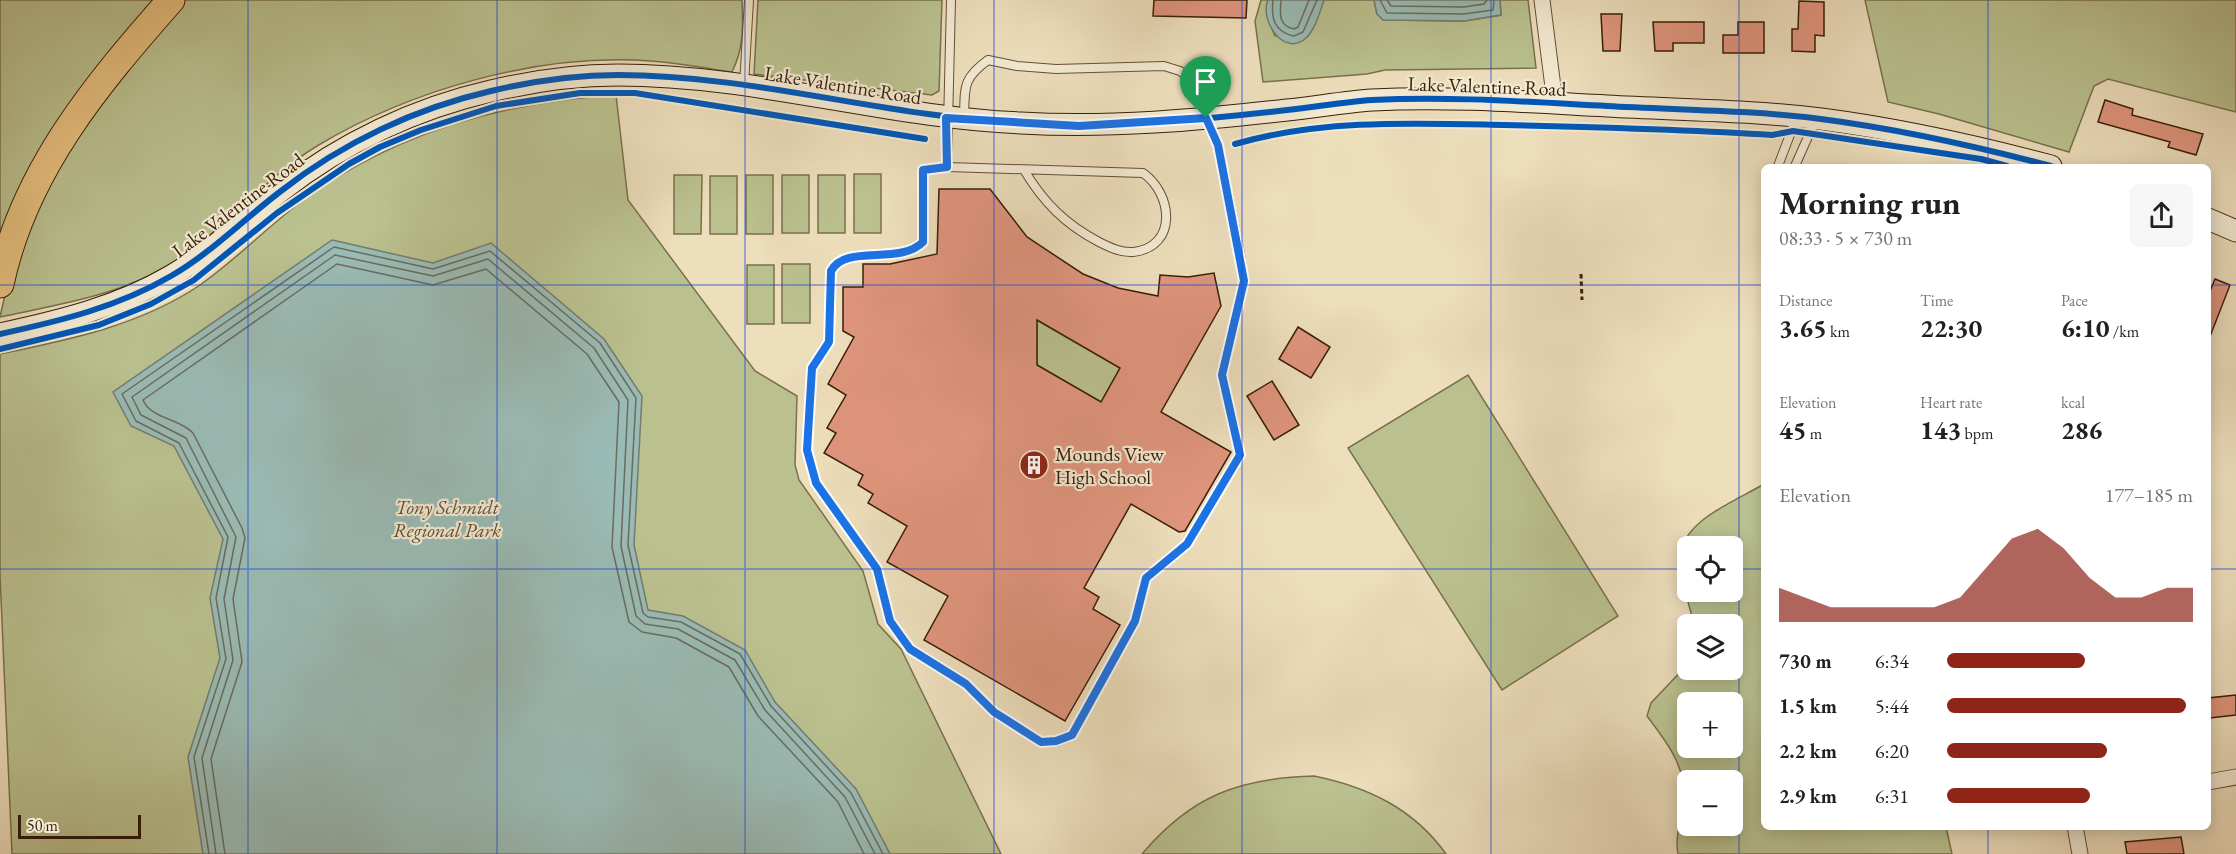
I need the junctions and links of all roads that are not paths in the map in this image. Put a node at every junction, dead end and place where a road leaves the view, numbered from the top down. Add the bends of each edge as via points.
1 (171, 0) edge
2 (749, 0) edge
3 (951, 0) edge
4 (1542, 0) edge
5 (744, 86) junction
6 (1555, 104) junction
7 (1206, 118) junction
8 (1807, 118) junction
9 (955, 119) junction
10 (1779, 164) edge
11 (1796, 164) edge
12 (2043, 164) edge
13 (947, 167) junction
14 (1024, 170) junction
15 (2211, 220) edge
16 (2236, 231) edge
17 (0, 284) edge
18 (0, 334) edge
19 (2236, 777) edge
20 (2211, 781) edge
21 (2076, 830) edge
22 (2080, 854) edge

1 - 17 highway via 99,84 48,158 15,229
2 - 5 lane
3 - 9 lane
4 - 6 street
5 - 9 street, Lake Valentine Road
5 - 18 street, Lake Valentine Road via 648,76 586,76 492,91 437,107 345,148 307,172 170,278 106,307
6 - 7 street, Lake Valentine Road via 1372,100
6 - 8 street, Lake Valentine Road
7 - 9 street, Lake Valentine Road via 1079,126
7 - 9 lane via 1191,79 1164,66 1096,70 1017,66 988,60 972,72
7 - 13 lane via 1218,145 1244,281 1222,375 1240,455 1187,544 1146,578 1135,621 1072,735 1056,741 1041,742 994,712 966,684 910,649 890,621 877,569 816,483 810,466 807,450 812,368 829,342 831,271 836,261 845,257 879,257 918,247 923,242 923,170
8 - 10 lane
8 - 11 lane
8 - 12 street, Lake Valentine Road via 1916,134
9 - 13 lane
13 - 14 lane
14 - 14 lane via 1055,213 1076,230 1113,249 1141,250 1153,245 1165,228 1166,204 1161,191 1143,173
15 - 16 street
19 - 20 street
21 - 22 street

